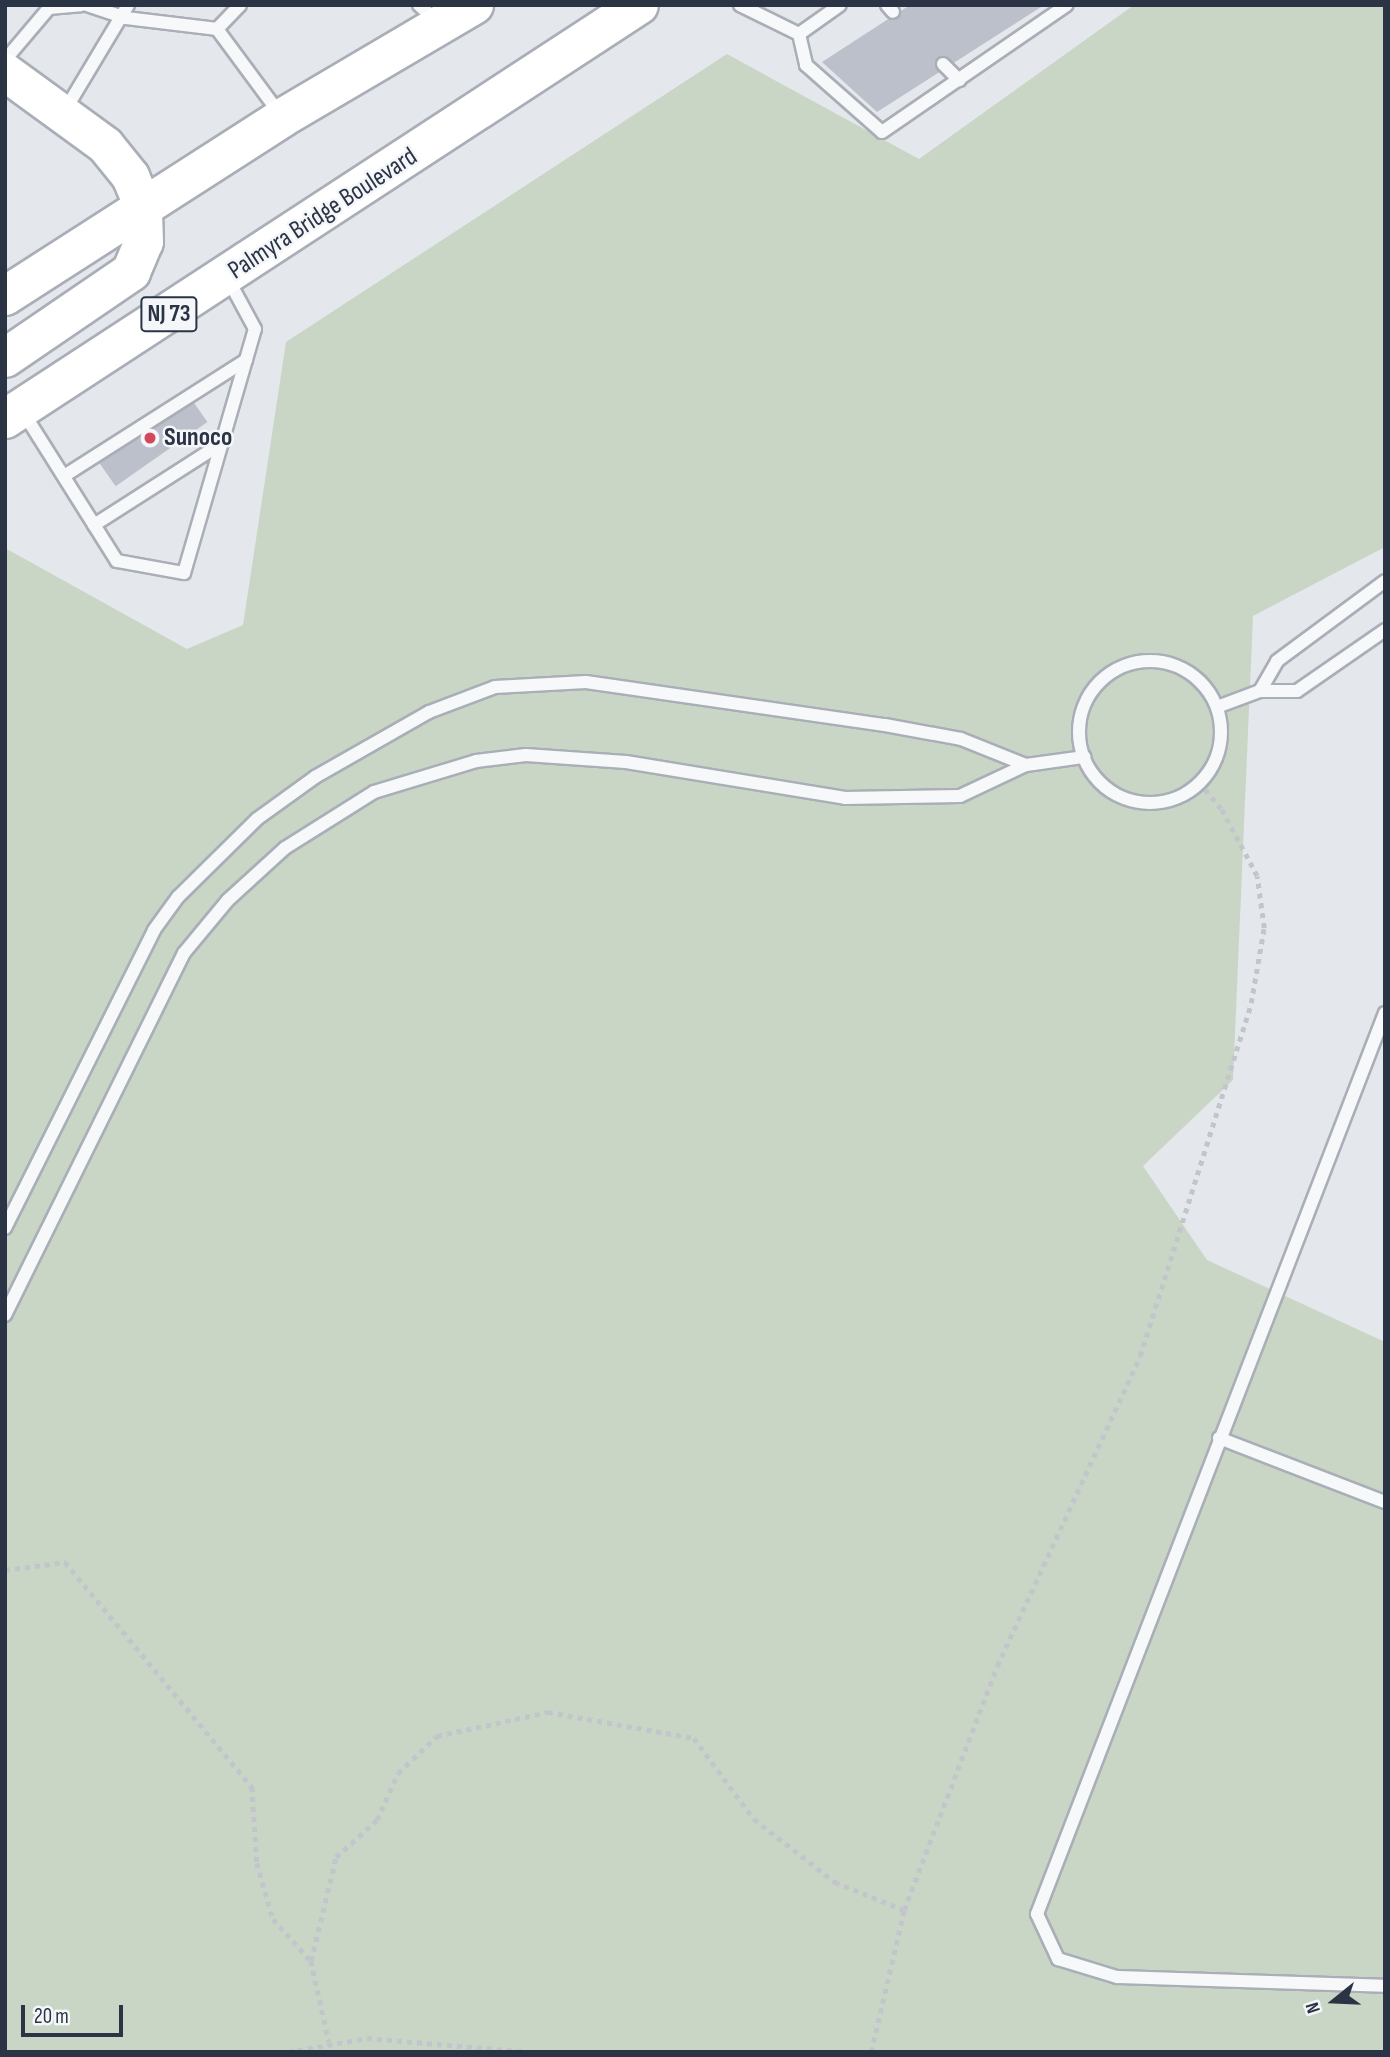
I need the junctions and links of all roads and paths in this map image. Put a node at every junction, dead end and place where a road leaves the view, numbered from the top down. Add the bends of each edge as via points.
1 (81, 5) edge
2 (87, 5) edge
3 (240, 5) edge
4 (474, 5) edge
5 (639, 5) edge
6 (740, 5) edge
7 (840, 5) edge
8 (1067, 5) edge
9 (71, 6) edge
10 (127, 12) edge
11 (430, 15) edge
12 (217, 29) junction
13 (799, 34) junction
14 (5, 60) edge
15 (943, 64) dead end
16 (5, 72) edge
17 (958, 80) junction
18 (64, 113) junction
19 (282, 118) junction
20 (143, 207) junction
21 (227, 277) junction
22 (5, 296) edge
23 (5, 358) edge
24 (246, 360) junction
25 (13, 414) edge
26 (222, 443) junction
27 (64, 476) junction
28 (94, 525) junction
29 (1385, 581) edge
30 (1385, 629) edge
31 (1260, 691) junction
32 (1217, 707) junction
33 (1084, 757) junction
34 (1026, 765) junction
35 (1199, 782) junction
36 (1385, 1013) edge
37 (5, 1227) edge
38 (5, 1315) edge
39 (1219, 1438) junction
40 (1385, 1502) edge
41 (5, 1570) edge
42 (904, 1910) junction
43 (311, 1961) junction
44 (1385, 1986) edge
45 (329, 2042) junction
46 (288, 2052) edge
47 (530, 2052) edge
48 (871, 2052) edge

1 - 9 lane
2 - 10 lane
3 - 12 lane
4 - 11 highway
5 - 21 highway, Palmyra Bridge Boulevard / NJ 73
6 - 13 lane
7 - 13 lane
8 - 17 lane
9 - 14 lane via 49,8
10 - 12 lane
10 - 18 lane
11 - 19 highway
12 - 19 lane
13 - 17 lane via 806,65 882,132
15 - 17 lane
16 - 18 street
18 - 20 street via 119,160
19 - 20 highway
20 - 22 highway
20 - 23 highway via 144,242 131,272
21 - 24 lane via 256,329
21 - 25 highway, Palmyra Bridge Boulevard / NJ 73
24 - 26 lane
24 - 27 lane
25 - 27 lane
26 - 28 lane
26 - 28 lane via 184,573 117,561
27 - 28 lane
29 - 31 lane via 1277,661
30 - 31 lane via 1297,691
31 - 32 lane
32 - 33 lane via 1195,676 1174,664 1135,662 1102,678 1087,697 1079,733
32 - 35 lane via 1217,756
33 - 34 lane
33 - 35 lane via 1108,789 1130,800 1177,798
34 - 37 lane via 949,736 752,702 586,682 495,687 429,712 315,777 257,819 178,897 154,930
34 - 38 lane via 960,796 845,798 626,762 526,755 476,761 397,785 325,818 228,900 184,953
35 - 42 path via 1221,809 1258,876 1264,928 1251,1003 1140,1356 998,1666
36 - 39 lane
39 - 40 lane
39 - 44 lane via 1037,1914 1058,1959 1117,1977
41 - 43 path via 65,1562 252,1787 257,1863 273,1919
42 - 43 path via 835,1882 754,1819 694,1738 548,1712 437,1736 398,1773 377,1819 336,1857
42 - 48 path
43 - 45 path
45 - 46 path
45 - 47 path via 413,2039

